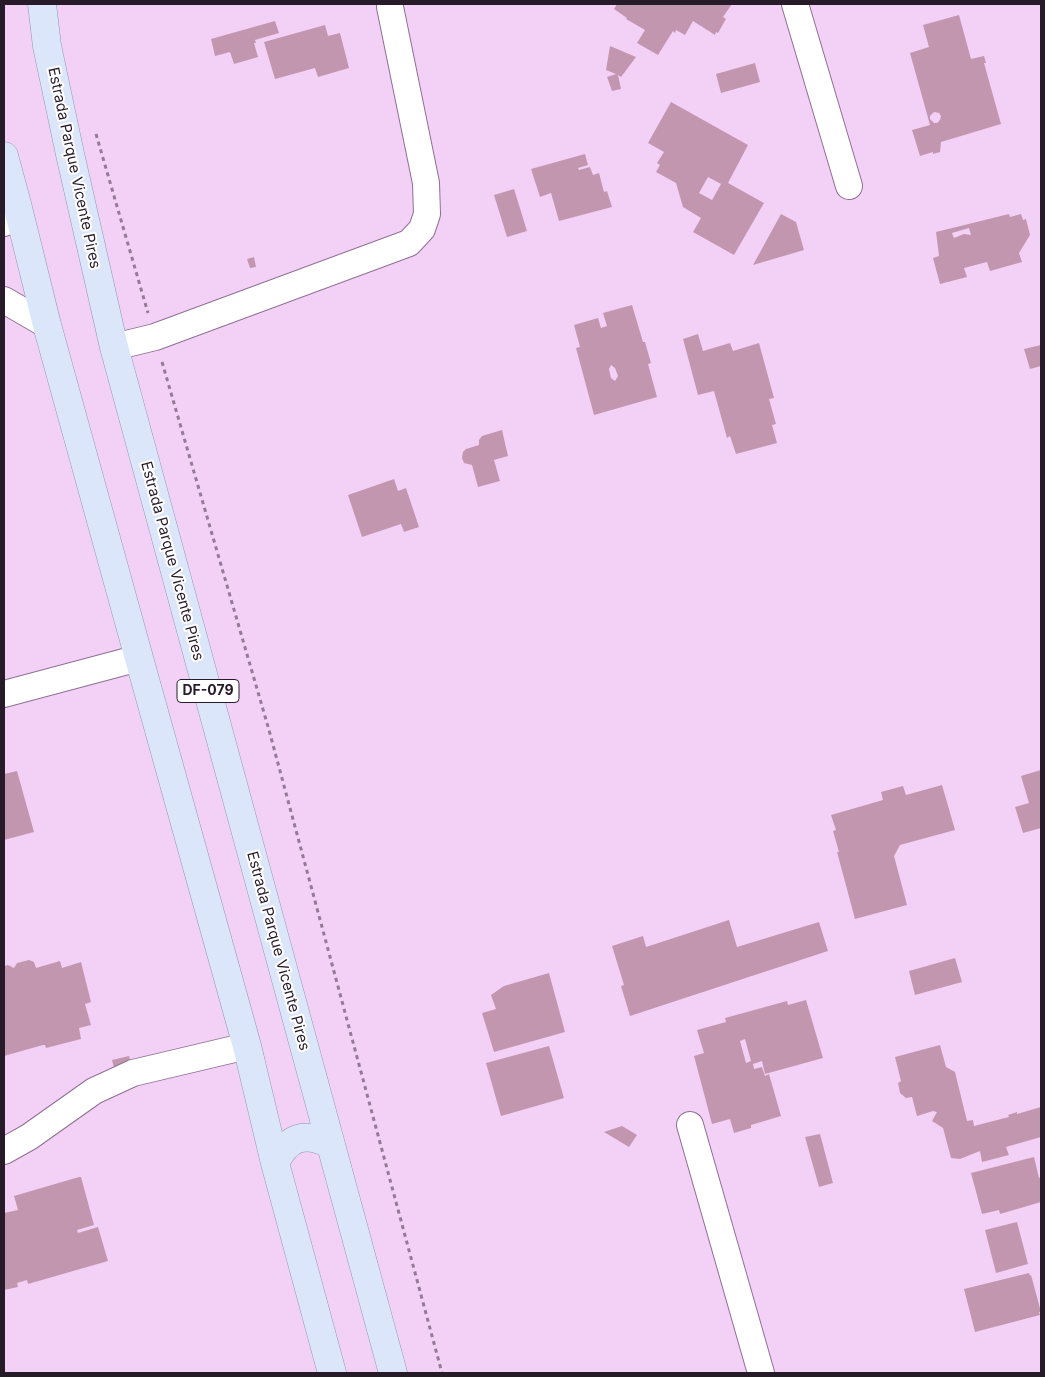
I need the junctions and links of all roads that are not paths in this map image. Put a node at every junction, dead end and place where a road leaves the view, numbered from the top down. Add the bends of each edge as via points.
1 (42, 4) edge
2 (795, 4) edge
3 (390, 7) dead end
4 (4, 156) edge
5 (849, 186) dead end
6 (11, 213) edge
7 (4, 300) edge
8 (48, 325) junction
9 (114, 347) junction
10 (138, 658) junction
11 (4, 694) edge
12 (247, 1046) junction
13 (690, 1125) dead end
14 (330, 1144) junction
15 (4, 1151) edge
16 (275, 1163) junction
17 (332, 1373) edge
18 (393, 1373) edge
19 (761, 1373) edge

1 - 9 main road, Estrada Parque Vicente Pires / DF-079 via 70,154
2 - 5 street
3 - 9 street via 426,183 427,214 422,229 409,243 155,337
4 - 6 main road
6 - 8 main road
7 - 8 street
8 - 10 main road
9 - 14 main road, Estrada Parque Vicente Pires / DF-079
10 - 11 street
10 - 12 main road
12 - 15 street via 133,1073 94,1092
12 - 16 main road
13 - 19 street
14 - 16 main road via 318,1138 304,1137 291,1142
14 - 18 main road, Estrada Parque Vicente Pires / DF-079
16 - 17 main road

